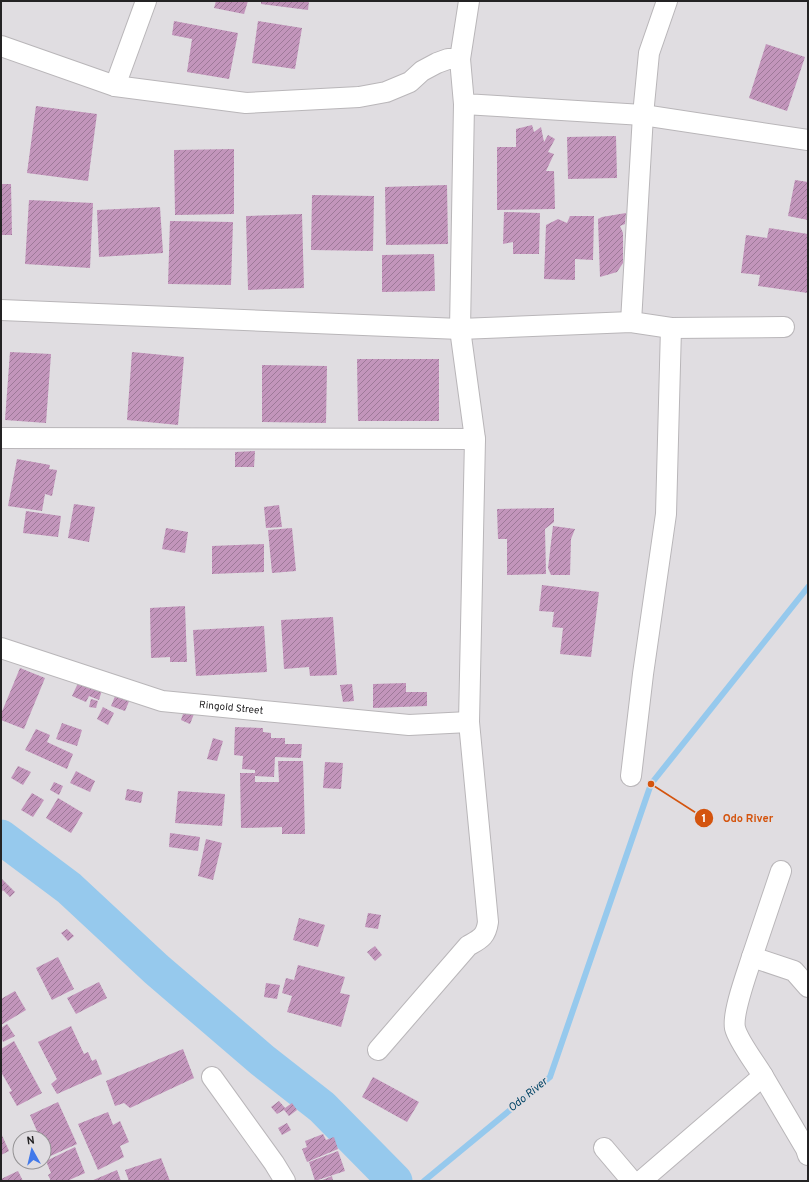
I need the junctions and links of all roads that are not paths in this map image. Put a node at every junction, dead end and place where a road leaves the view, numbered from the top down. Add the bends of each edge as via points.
1 (146, 1) edge
2 (469, 1) edge
3 (667, 1) edge
4 (1, 46) edge
5 (460, 59) junction
6 (115, 86) junction
7 (464, 104) junction
8 (643, 115) junction
9 (808, 140) edge
10 (1, 310) edge
11 (631, 322) junction
12 (784, 327) dead end
13 (671, 328) junction
14 (460, 329) junction
15 (1, 438) edge
16 (475, 439) junction
17 (1, 648) edge
18 (469, 722) junction
19 (631, 776) dead end
20 (782, 871) dead end
21 (752, 957) junction
22 (808, 987) edge
23 (378, 1050) dead end
24 (763, 1076) junction
25 (212, 1077) dead end
26 (604, 1148) dead end
27 (807, 1148) edge
28 (284, 1181) edge
29 (632, 1181) edge
30 (641, 1181) edge

1 - 6 street
2 - 5 street
3 - 8 street via 649,53
4 - 6 street
5 - 6 street via 448,59 422,71 410,82 386,92 359,97 246,103
5 - 7 street
7 - 8 street
7 - 14 street
8 - 9 street
8 - 11 street
10 - 14 street
11 - 13 street
11 - 14 street
12 - 13 street
13 - 19 street via 666,514
14 - 16 street
15 - 16 street
16 - 18 street
17 - 18 street, Ringold Street via 162,701 410,725
18 - 23 street via 487,931 468,946
20 - 21 street
21 - 22 street via 794,971
21 - 24 street via 736,1013 735,1027 738,1037
24 - 27 street
24 - 30 street
25 - 28 street via 274,1163
26 - 29 street

